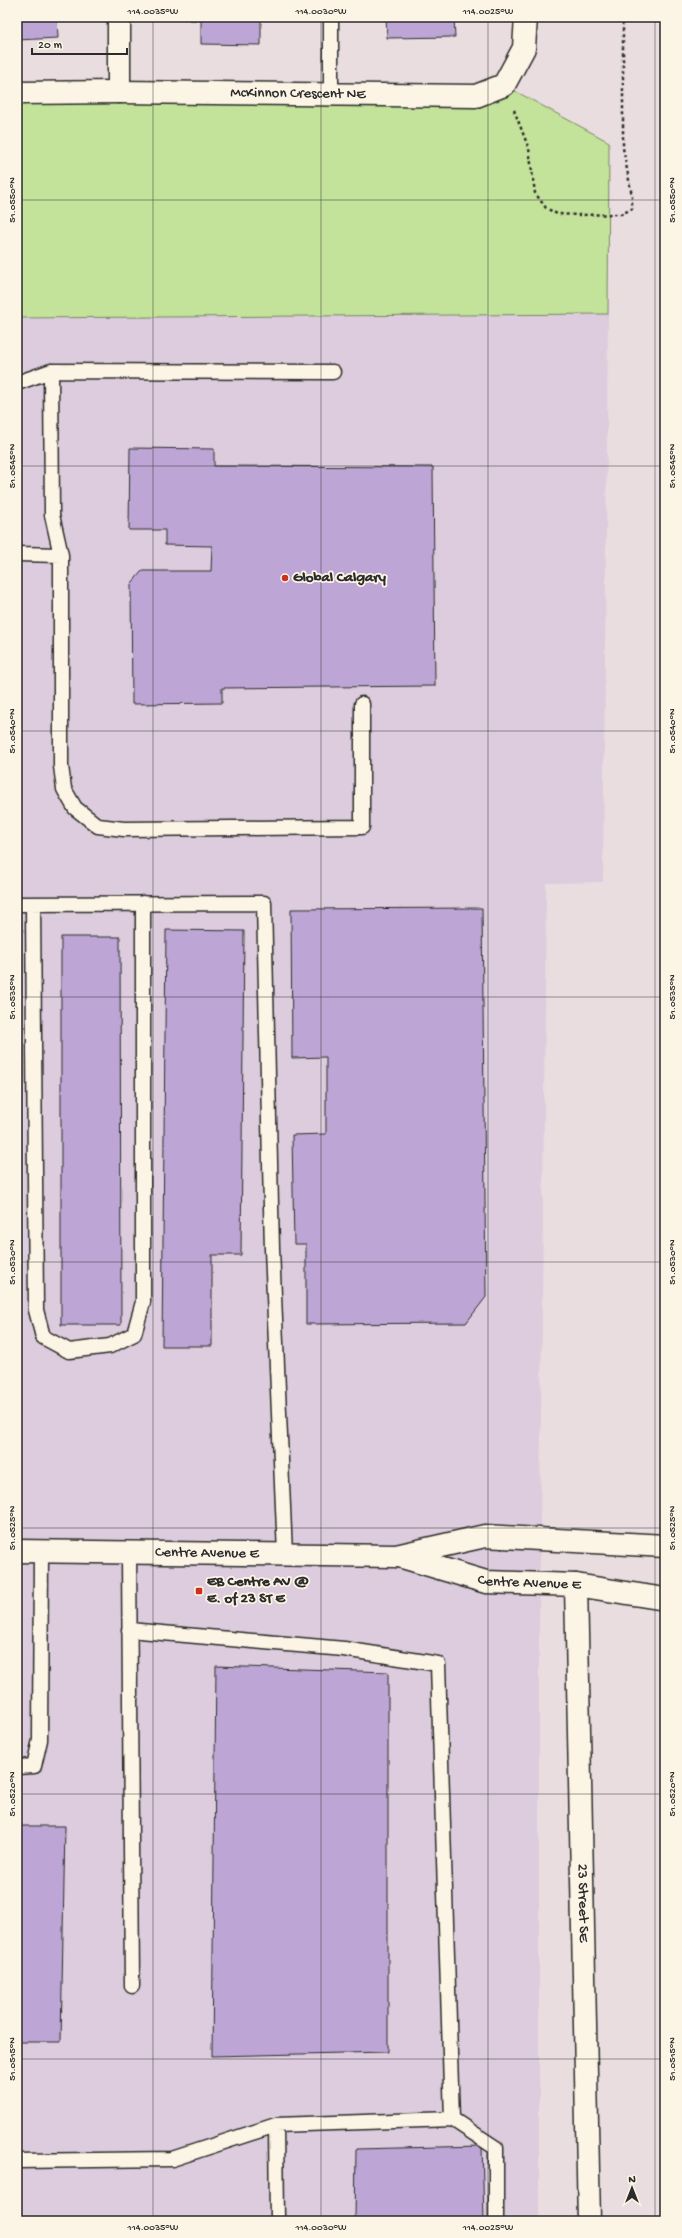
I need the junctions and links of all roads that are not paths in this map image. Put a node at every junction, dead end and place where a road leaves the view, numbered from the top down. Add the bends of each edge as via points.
1 (120, 17) edge
2 (331, 17) edge
3 (526, 17) edge
4 (119, 92) junction
5 (17, 93) edge
6 (331, 96) junction
7 (51, 371) junction
8 (333, 372) dead end
9 (17, 383) edge
10 (17, 554) edge
11 (61, 555) junction
12 (362, 704) dead end
13 (143, 903) junction
14 (17, 904) edge
15 (33, 904) junction
16 (665, 1546) edge
17 (17, 1551) edge
18 (41, 1551) junction
19 (129, 1553) junction
20 (285, 1554) junction
21 (396, 1556) junction
22 (576, 1585) junction
23 (665, 1599) edge
24 (129, 1630) junction
25 (17, 1767) edge
26 (132, 1986) dead end
27 (452, 2119) junction
28 (276, 2125) junction
29 (17, 2161) edge
30 (276, 2221) edge
31 (496, 2221) edge
32 (589, 2221) edge

1 - 4 street
2 - 6 lane
3 - 6 street, McKinnon Crescent NE via 524,48 504,85 476,96
4 - 5 street, McKinnon Crescent NE
4 - 6 street, McKinnon Crescent NE
7 - 8 lane
7 - 9 lane
7 - 11 lane via 52,516
10 - 11 lane
11 - 12 lane via 64,789 75,808 98,826 124,829 362,827
13 - 15 lane
13 - 15 lane via 143,1302 134,1334 110,1346 69,1351 43,1337 36,1310
13 - 20 lane via 264,903 272,1249
14 - 15 lane
16 - 21 street, Centre Avenue E via 485,1536
17 - 18 street, Centre Avenue E
18 - 19 street, Centre Avenue E
18 - 25 lane via 40,1740 34,1766
19 - 20 street, Centre Avenue E
19 - 24 lane
20 - 21 street, Centre Avenue E
21 - 22 street, Centre Avenue E via 486,1582
22 - 23 street, Centre Avenue E
22 - 32 street, 23 Street SE
24 - 26 lane
24 - 27 lane via 344,1649 438,1664
27 - 28 lane
27 - 31 lane via 496,2148
28 - 29 lane via 172,2159
28 - 30 lane

